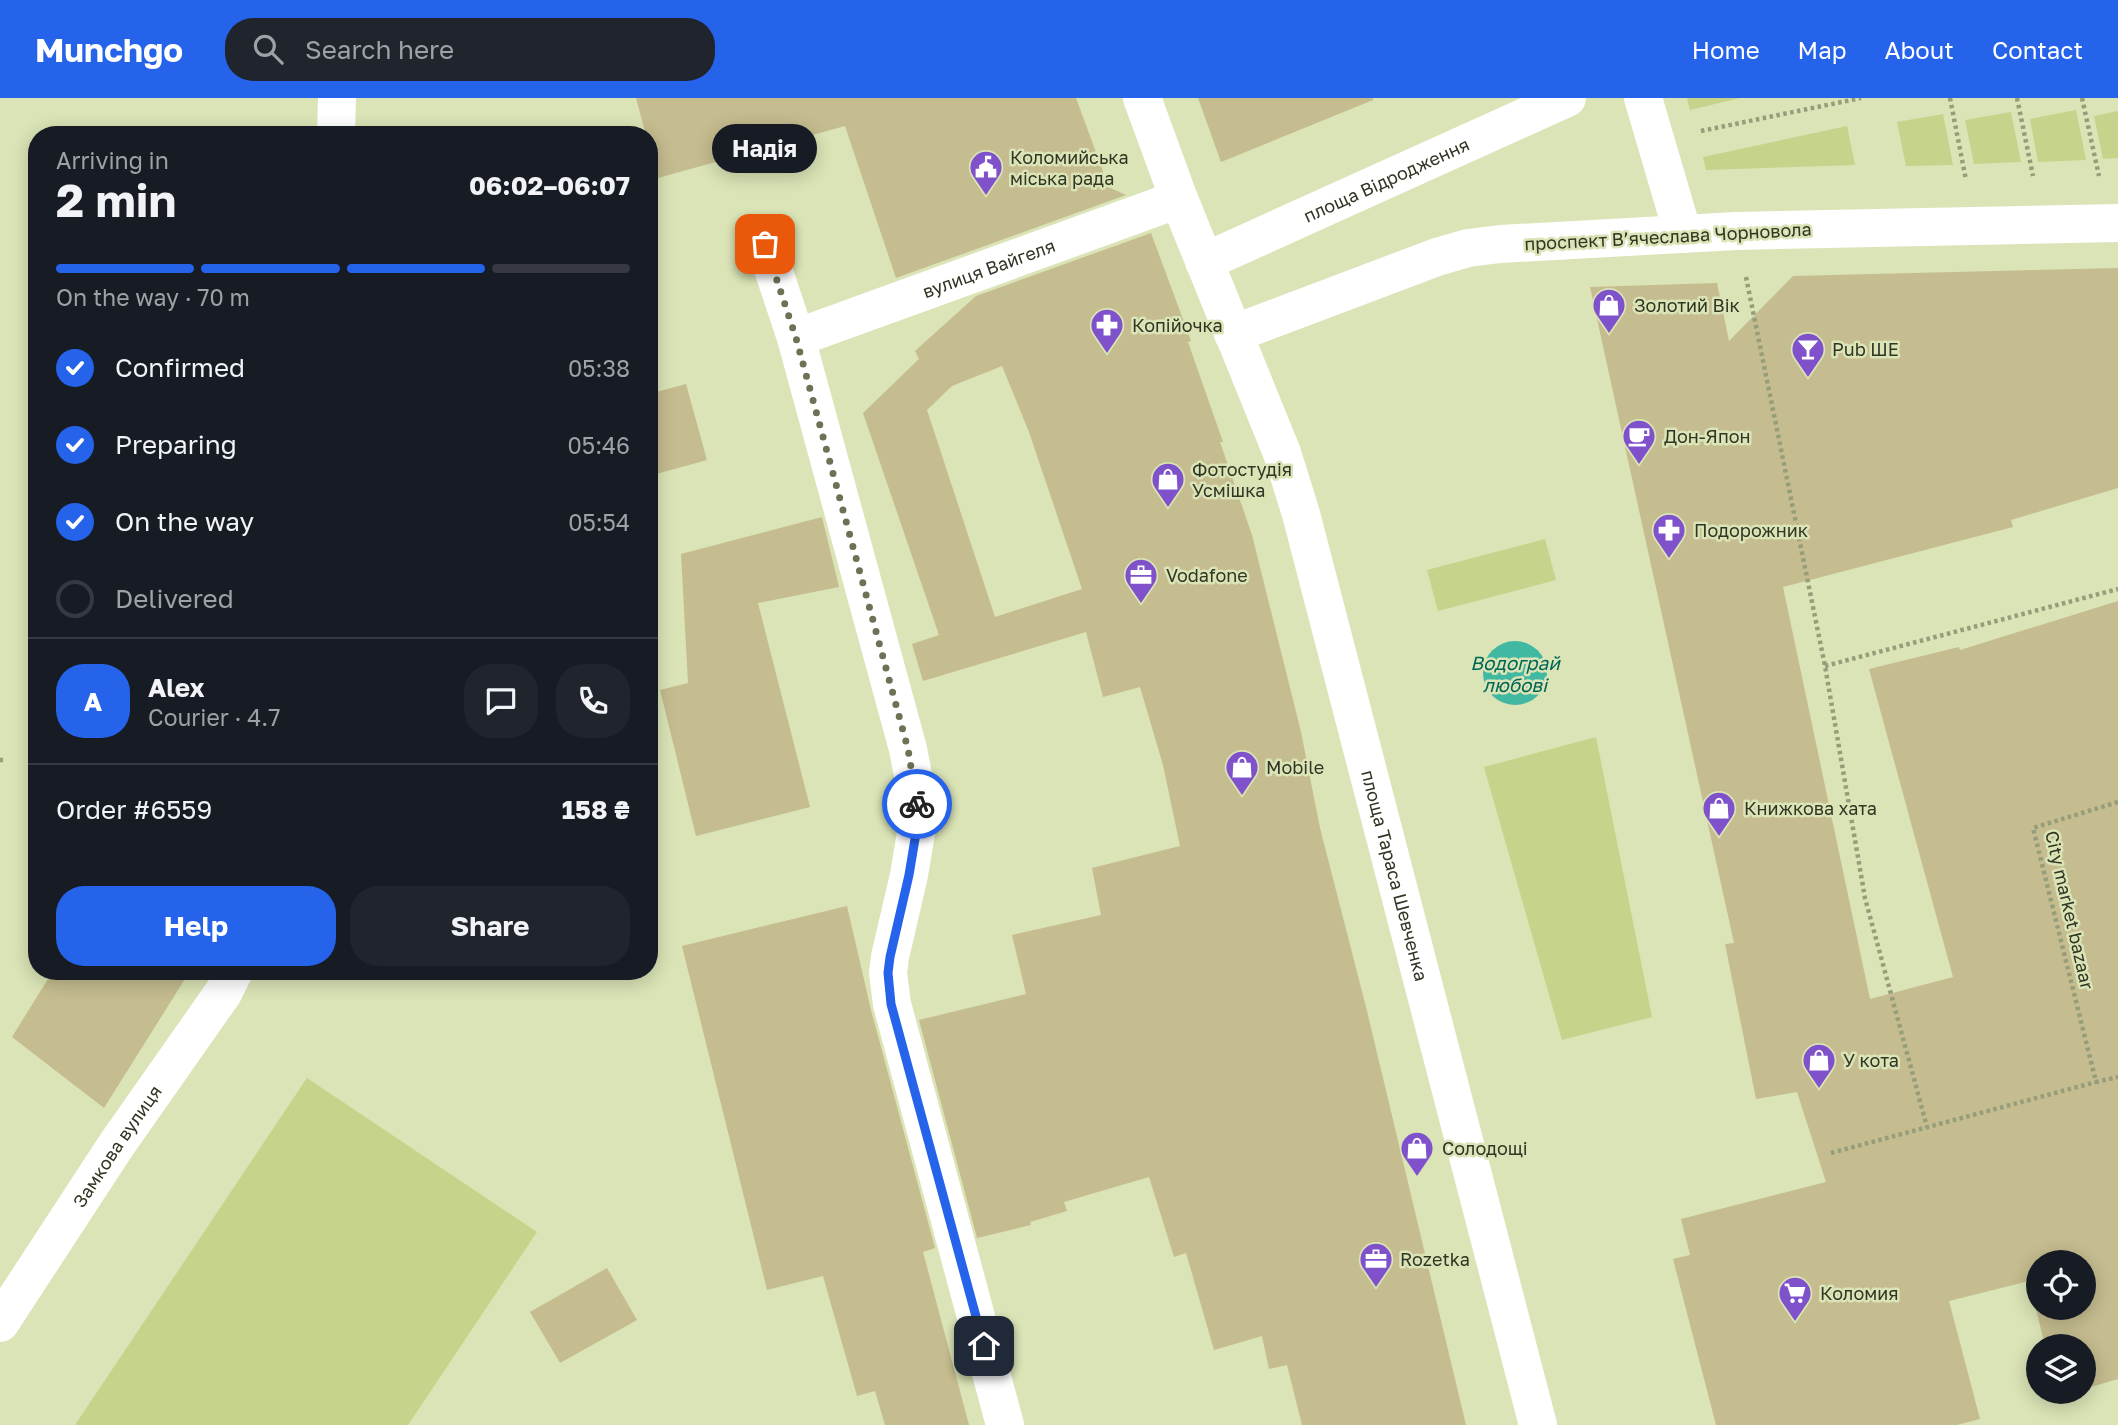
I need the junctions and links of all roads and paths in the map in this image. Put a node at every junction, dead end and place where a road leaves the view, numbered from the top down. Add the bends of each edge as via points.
1 (337, 98) edge
2 (1142, 98) edge
3 (1567, 98) edge
4 (1643, 98) edge
5 (1861, 98) edge
6 (1950, 98) edge
7 (2017, 98) edge
8 (2082, 98) edge
9 (336, 126) edge
10 (1655, 140) junction
11 (1179, 198) junction
12 (2114, 223) edge
13 (2042, 225) junction
14 (1975, 226) junction
15 (1736, 232) junction
16 (1683, 234) junction
17 (765, 244) dead end
18 (1204, 262) junction
19 (1233, 334) junction
20 (796, 338) junction
21 (2118, 589) edge
22 (1825, 666) junction
23 (2118, 802) edge
24 (230, 980) edge
25 (2118, 1077) edge
26 (2096, 1082) junction
27 (1927, 1127) junction
28 (1831, 1153) dead end
29 (0, 1323) edge
30 (1005, 1425) edge
31 (1538, 1425) edge

1 - 9 street
2 - 11 street, площа Тараса Шевченка
3 - 18 street, площа Відродження
4 - 10 street
5 - 10 path
6 - 14 path
7 - 13 path
8 - 12 path
10 - 16 street
11 - 18 street, площа Тараса Шевченка
11 - 20 street, вулиця Вайгеля
12 - 13 street, проспект Вʼячеслава Чорновола
13 - 14 street, проспект Вʼячеслава Чорновола
14 - 15 street, проспект Вʼячеслава Чорновола
15 - 16 street, проспект Вʼячеслава Чорновола
15 - 22 path
16 - 19 street, проспект Вʼячеслава Чорновола via 1468,248
17 - 20 street
18 - 19 street, площа Тараса Шевченка
19 - 31 street, площа Тараса Шевченка via 1282,453 1301,514
20 - 30 street via 917,796 917,827 888,973 891,1004
21 - 22 path
22 - 27 path via 1865,898
23 - 26 path, City market bazaar via 2033,828
24 - 29 street, Замкова вулиця
25 - 26 path
26 - 27 path
27 - 28 path

